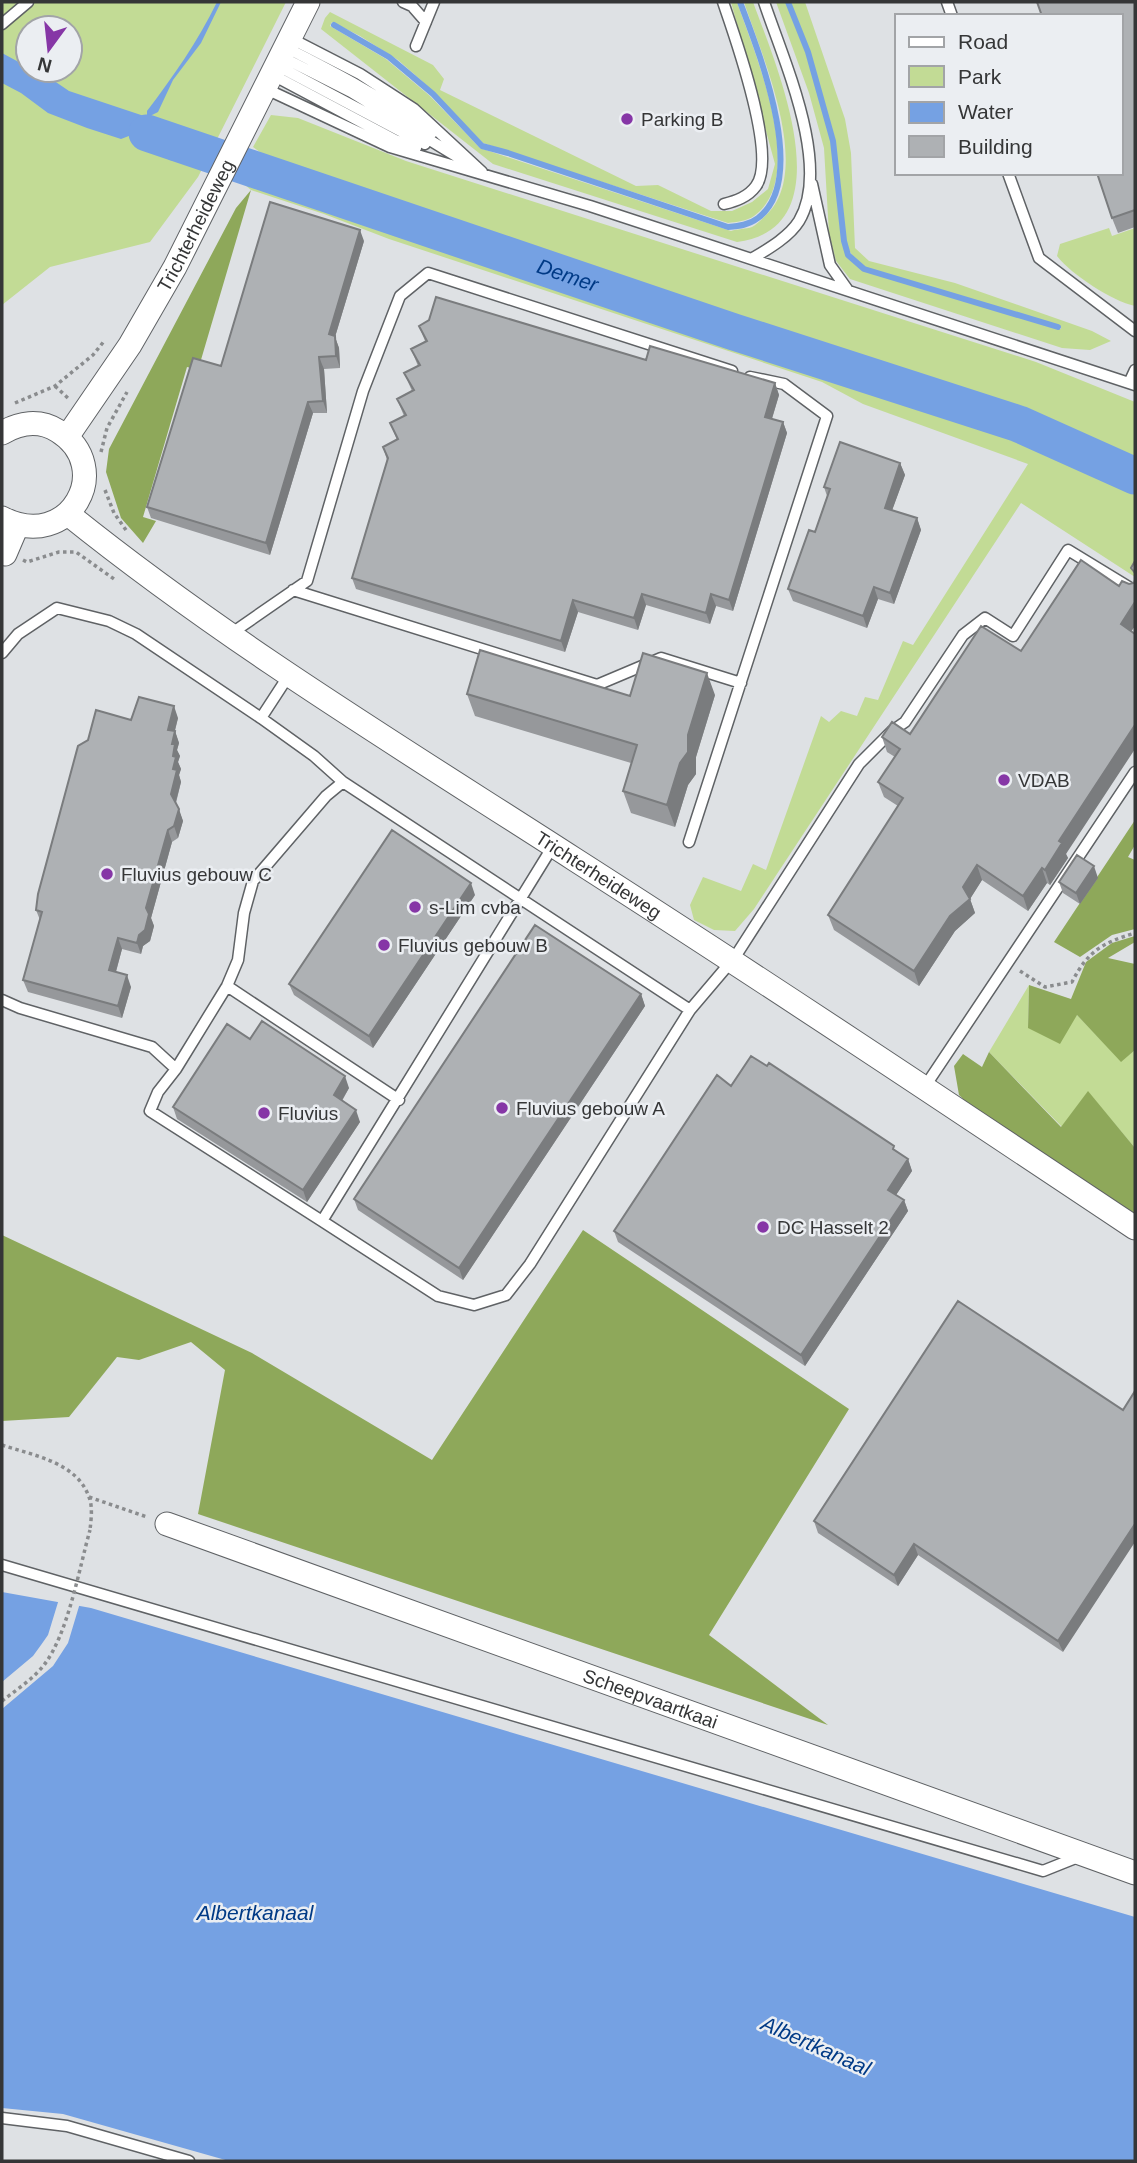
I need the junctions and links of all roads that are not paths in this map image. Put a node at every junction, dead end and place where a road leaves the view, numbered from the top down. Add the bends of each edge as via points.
1 (28, 2) edge
2 (403, 2) edge
3 (434, 2) edge
4 (723, 2) edge
5 (764, 2) edge
6 (304, 3) edge
7 (426, 22) junction
8 (2, 24) edge
9 (416, 46) dead end
10 (278, 61) junction
11 (484, 173) junction
12 (1009, 175) edge
13 (811, 179) junction
14 (724, 204) dead end
15 (753, 258) junction
16 (847, 289) junction
17 (1135, 331) edge
18 (1135, 370) edge
19 (1132, 384) edge
20 (2, 433) edge
21 (67, 437) junction
22 (68, 514) junction
23 (9, 522) edge
24 (5, 554) road end
25 (293, 590) junction
26 (1135, 592) edge
27 (229, 635) junction
28 (2, 653) edge
29 (289, 675) junction
30 (741, 683) junction
31 (261, 718) junction
32 (1135, 772) edge
33 (343, 782) junction
34 (689, 842) dead end
35 (553, 846) junction
36 (520, 900) junction
37 (732, 960) junction
38 (227, 986) junction
39 (2, 1000) edge
40 (690, 1010) junction
41 (176, 1069) junction
42 (924, 1088) junction
43 (399, 1100) junction
44 (322, 1221) junction
45 (1135, 1228) edge
46 (167, 1524) road end
47 (2, 1565) edge
48 (1084, 1854) junction
49 (1135, 1873) edge
50 (2, 2119) edge
51 (189, 2161) edge

1 - 8 lane
2 - 7 lane
3 - 7 lane
4 - 14 lane via 740,52 764,166 756,187 743,199
5 - 13 lane via 805,124
6 - 10 street, Trichterheideweg
7 - 9 lane
10 - 11 lane via 351,92
10 - 11 lane via 395,140
10 - 11 lane via 360,74 414,109
10 - 21 street, Trichterheideweg via 175,267 130,345
11 - 15 lane
12 - 17 lane via 1039,258
13 - 15 lane via 798,223
13 - 16 lane via 830,265
15 - 16 lane
16 - 19 lane
18 - 19 lane
20 - 21 street via 32,423
21 - 22 street via 84,466 84,484
22 - 23 street via 35,528
22 - 27 street, Trichterheideweg
23 - 24 street
25 - 27 lane
25 - 30 lane via 597,685 661,658
25 - 30 lane via 307,581 363,391 400,296 428,273 757,379 785,384 827,416
26 - 37 lane via 1069,550 1013,636 985,618 963,635 905,722 859,764
27 - 29 street, Trichterheideweg
28 - 31 lane via 18,634 57,608 109,621 136,634
29 - 31 lane
29 - 35 street, Trichterheideweg
30 - 34 lane
31 - 33 lane
32 - 42 lane
33 - 36 lane
33 - 38 lane via 253,881 238,960
35 - 36 lane
35 - 37 street, Trichterheideweg
36 - 40 lane
36 - 43 lane
37 - 40 lane
37 - 42 street, Trichterheideweg
38 - 41 lane
38 - 43 lane
39 - 41 lane via 152,1047
40 - 44 lane via 530,1264 506,1294 474,1305 438,1296
41 - 44 lane via 150,1111
42 - 45 street, Trichterheideweg
43 - 44 lane
46 - 48 street, Scheepvaartkaai
47 - 48 lane via 1043,1871
48 - 49 street, Scheepvaartkaai
50 - 51 lane via 67,2126

